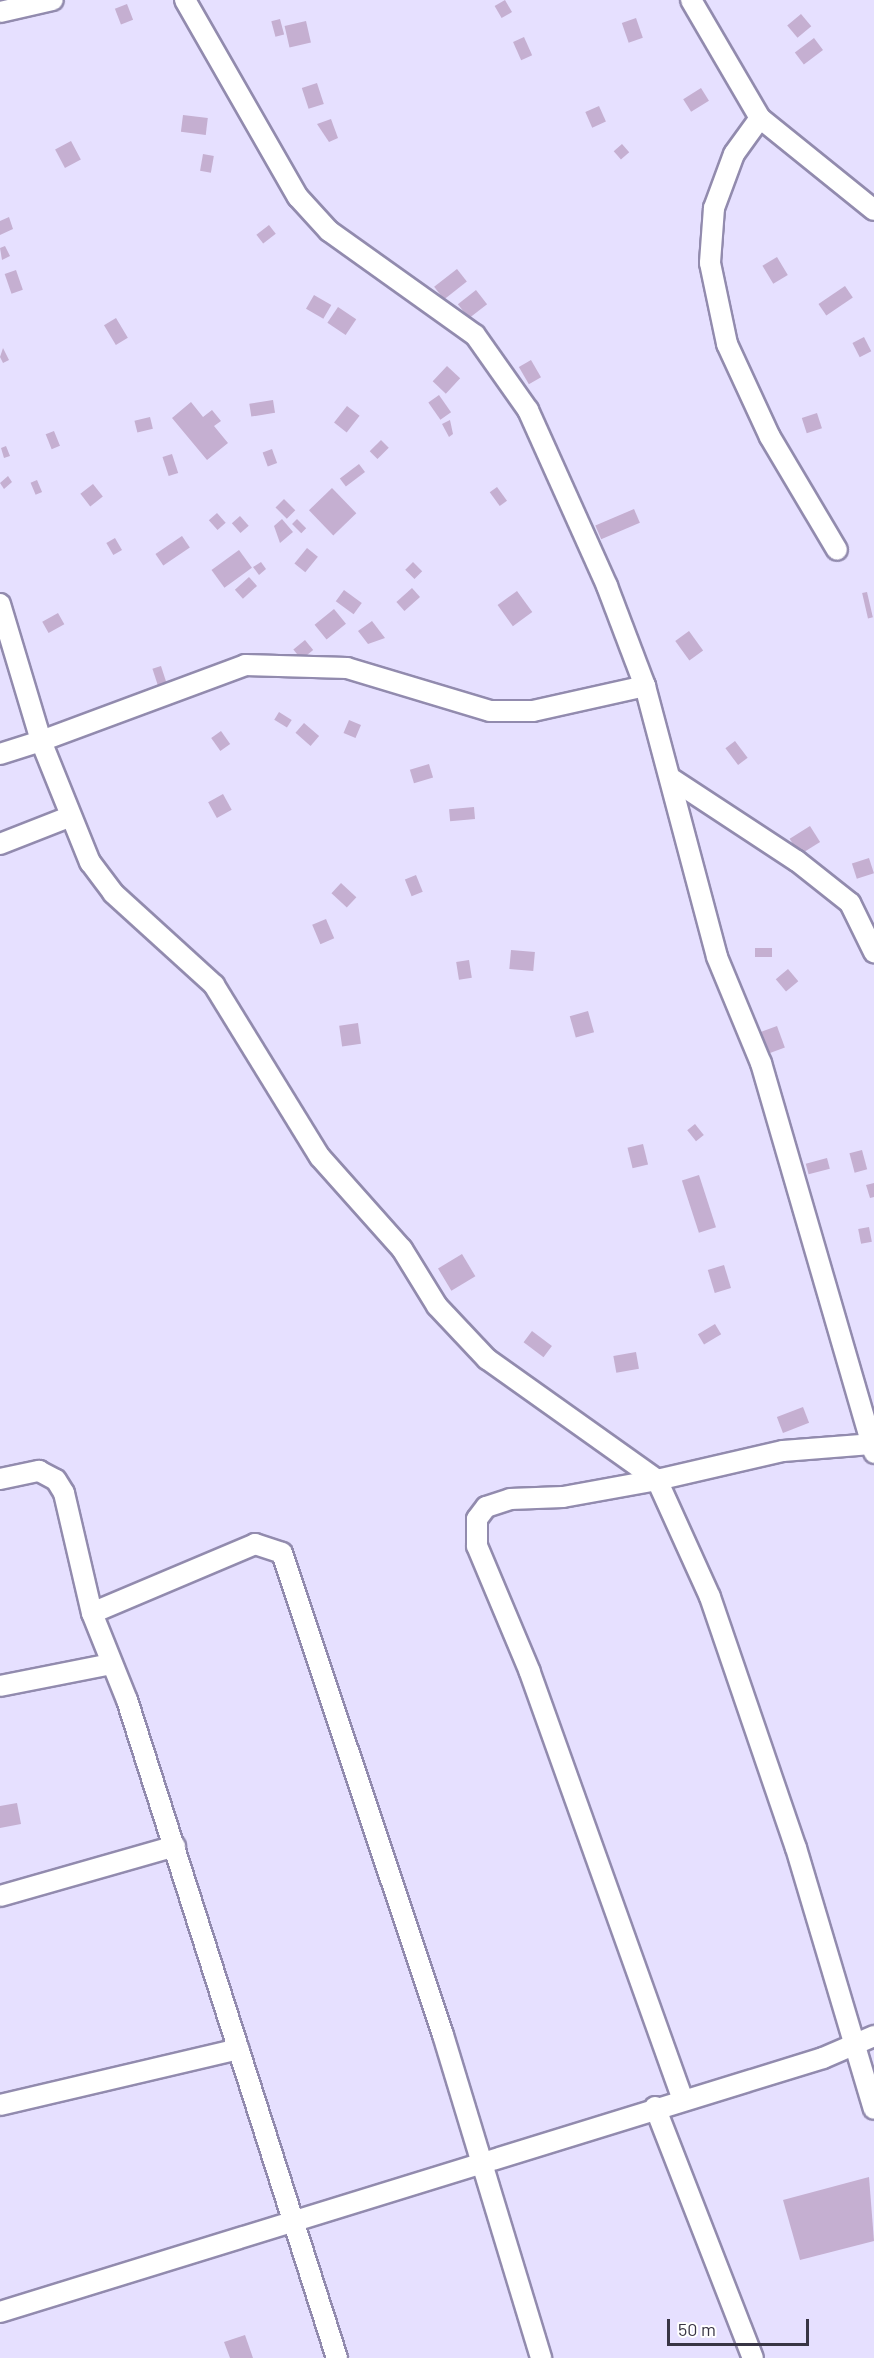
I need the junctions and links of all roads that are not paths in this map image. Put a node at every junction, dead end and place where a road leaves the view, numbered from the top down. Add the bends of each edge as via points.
1 (53, 0) edge
2 (185, 0) edge
3 (691, 0) edge
4 (2, 16) edge
5 (760, 118) junction
6 (874, 210) edge
7 (837, 550) dead end
8 (0, 604) edge
9 (645, 686) junction
10 (41, 741) junction
11 (0, 754) edge
12 (672, 779) junction
13 (69, 817) junction
14 (0, 844) edge
15 (874, 952) edge
16 (872, 1448) edge
17 (0, 1479) edge
18 (657, 1480) junction
19 (92, 1613) junction
20 (111, 1664) junction
21 (0, 1686) edge
22 (175, 1846) junction
23 (0, 1896) edge
24 (874, 2036) edge
25 (854, 2043) junction
26 (239, 2049) junction
27 (682, 2100) junction
28 (0, 2105) edge
29 (655, 2107) junction
30 (874, 2109) edge
31 (483, 2160) junction
32 (293, 2224) junction
33 (0, 2312) edge
34 (337, 2358) edge
35 (541, 2358) edge
36 (753, 2358) edge

1 - 4 street
2 - 9 street via 298,198 329,231 475,335 501,366 566,494
3 - 5 street
5 - 6 street
5 - 7 street via 735,154 714,208 710,263 727,344 770,436
8 - 10 street
9 - 10 street via 533,711 490,711 347,668 245,665
9 - 12 street
10 - 11 street
10 - 13 street
12 - 15 street via 850,903
12 - 16 street via 717,957 761,1063
13 - 14 street
13 - 18 street via 90,862 113,893 162,932 214,985 320,1157 402,1249 437,1306 487,1359
16 - 18 street via 783,1451
17 - 19 street via 39,1471 56,1480
18 - 25 street via 710,1597 796,1848
18 - 27 street via 563,1497 510,1499 486,1507 474,1532 530,1672
19 - 20 street
19 - 31 street via 255,1544 272,1545 282,1553
20 - 21 street
20 - 22 street
22 - 23 street
22 - 26 street
24 - 25 street
25 - 27 street
25 - 30 street
26 - 28 street
26 - 32 street
27 - 29 street
29 - 31 street
29 - 36 street
31 - 32 street
31 - 35 street
32 - 33 street
32 - 34 street

